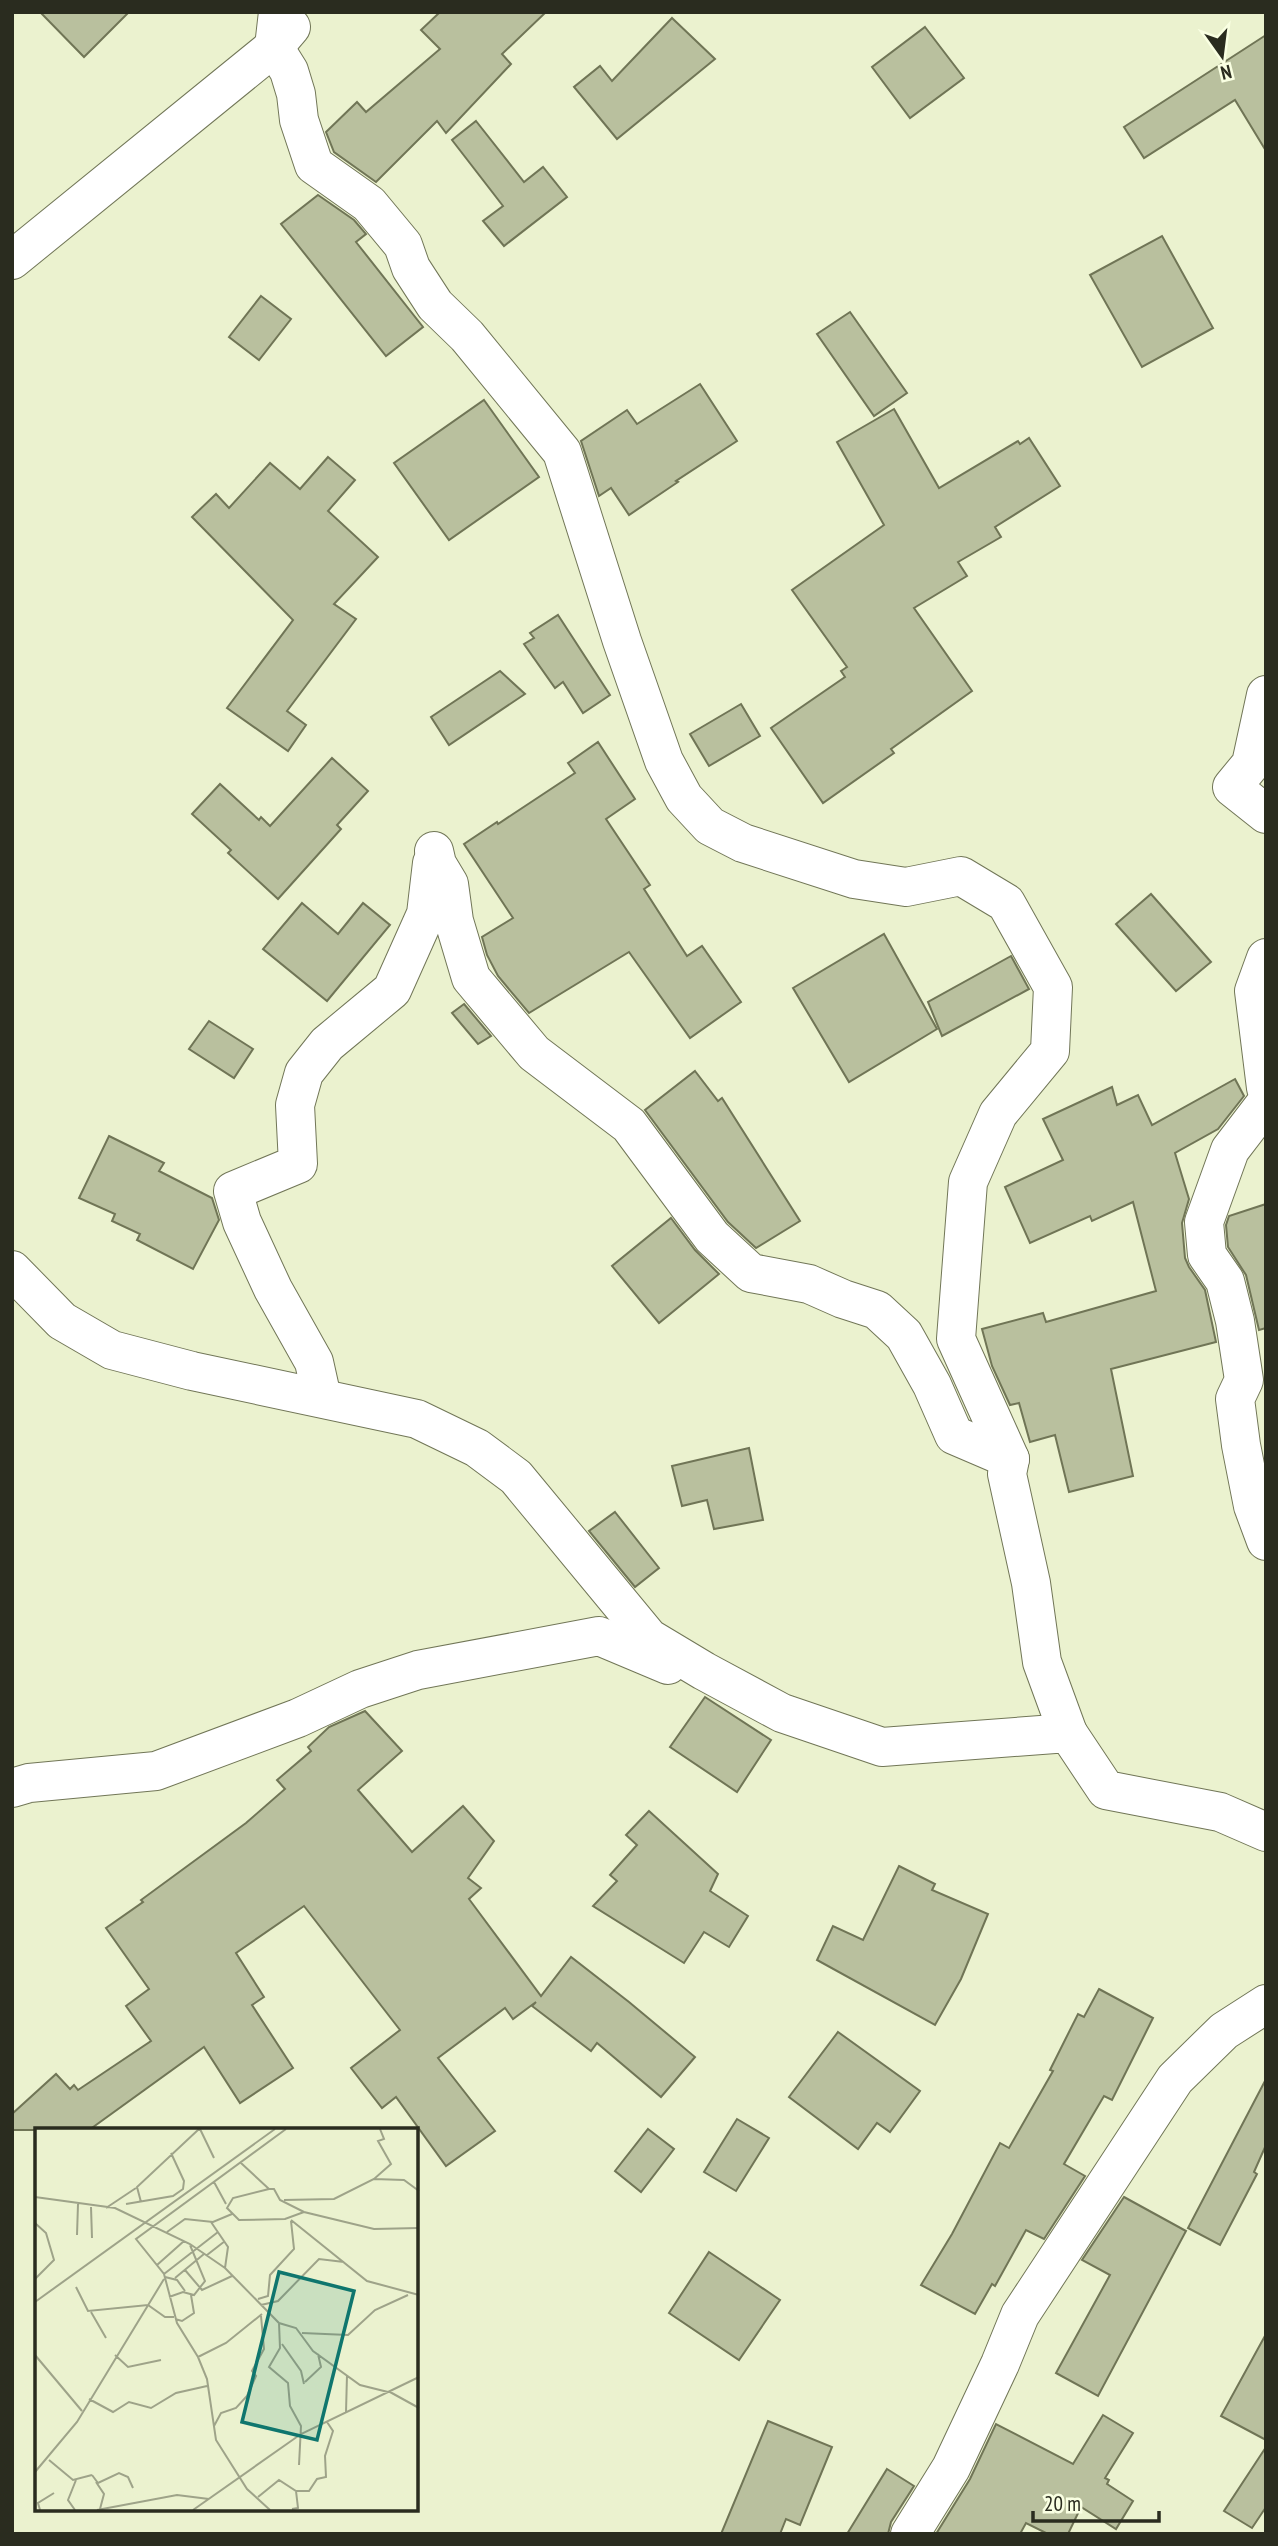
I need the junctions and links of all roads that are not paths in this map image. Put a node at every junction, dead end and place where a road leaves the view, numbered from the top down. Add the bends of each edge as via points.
1 (304, 12) edge
2 (276, 30) edge
3 (12, 260) edge
4 (1266, 695) edge
5 (1266, 814) edge
6 (1266, 958) edge
7 (1266, 1088) edge
8 (1266, 1102) edge
9 (12, 1270) edge
10 (322, 1398) junction
11 (1010, 1459) junction
12 (1266, 1541) edge
13 (782, 1713) junction
14 (1068, 1733) junction
15 (12, 1788) edge
16 (1266, 1832) edge
17 (1266, 2004) edge
18 (910, 2534) edge

1 - 2 street
2 - 3 street
2 - 11 street via 314,165 369,205 403,245 411,268 435,305 467,336 562,452 664,761 684,799 710,826 743,843 854,879 906,887 961,876 1006,903 1054,987 1050,1051 998,1114 968,1182 956,1339
4 - 5 street via 1251,764 1232,787
6 - 7 street via 1254,991
8 - 12 street via 1230,1150 1204,1222 1207,1255 1224,1281 1235,1321 1244,1380 1235,1399 1241,1445 1253,1506
9 - 10 street via 62,1321 112,1350
10 - 11 street via 314,1362 268,1278 233,1191 298,1164 295,1105 304,1073 327,1044 392,990 426,914 434,851 450,884 454,921 471,978 534,1053 629,1125 712,1237 751,1273 809,1284 877,1310 904,1335 954,1435
10 - 13 street via 417,1419 477,1448 516,1478 649,1638
11 - 14 street via 1007,1474 1031,1583 1042,1662
13 - 14 street via 881,1747
13 - 15 street via 599,1636 418,1670 156,1771
14 - 16 street via 1106,1790 1220,1812
17 - 18 street via 1224,2031 1175,2079 1020,2315 951,2468

